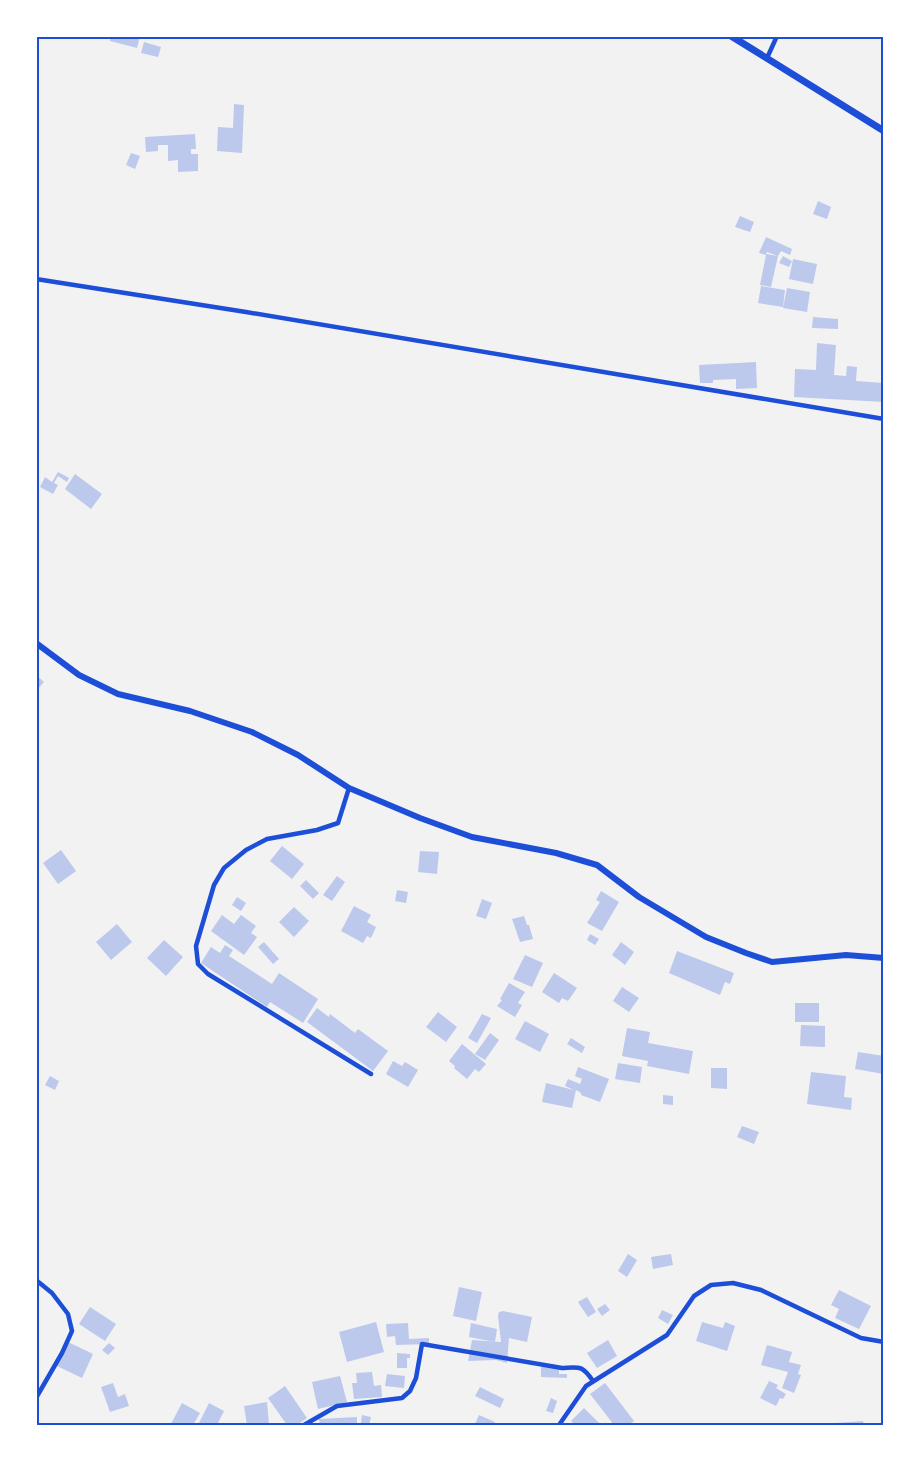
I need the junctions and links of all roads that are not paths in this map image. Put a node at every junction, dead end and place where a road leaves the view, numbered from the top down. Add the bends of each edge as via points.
1 (731, 36) edge
2 (777, 36) edge
3 (767, 58) junction
4 (884, 131) edge
5 (36, 279) edge
6 (884, 419) edge
7 (36, 642) edge
8 (349, 788) junction
9 (884, 958) edge
10 (371, 1074) dead end
11 (36, 1280) edge
12 (884, 1342) edge
13 (593, 1381) junction
14 (36, 1398) edge
15 (304, 1425) edge
16 (559, 1425) edge

1 - 3 main road
2 - 3 street
3 - 4 main road
5 - 6 street
7 - 8 street via 79,675 118,694 190,711 252,732 298,755
8 - 9 street via 472,837 597,865 639,897 706,937 772,962 846,955
8 - 10 street via 338,823 267,839 224,868 214,885 196,946 198,964 208,974
11 - 14 street via 68,1314 72,1331
12 - 13 street via 861,1338 761,1290 733,1283 711,1285 694,1296 667,1335
13 - 15 street via 579,1367 562,1368 422,1344 416,1378 402,1398 337,1406
13 - 16 street

